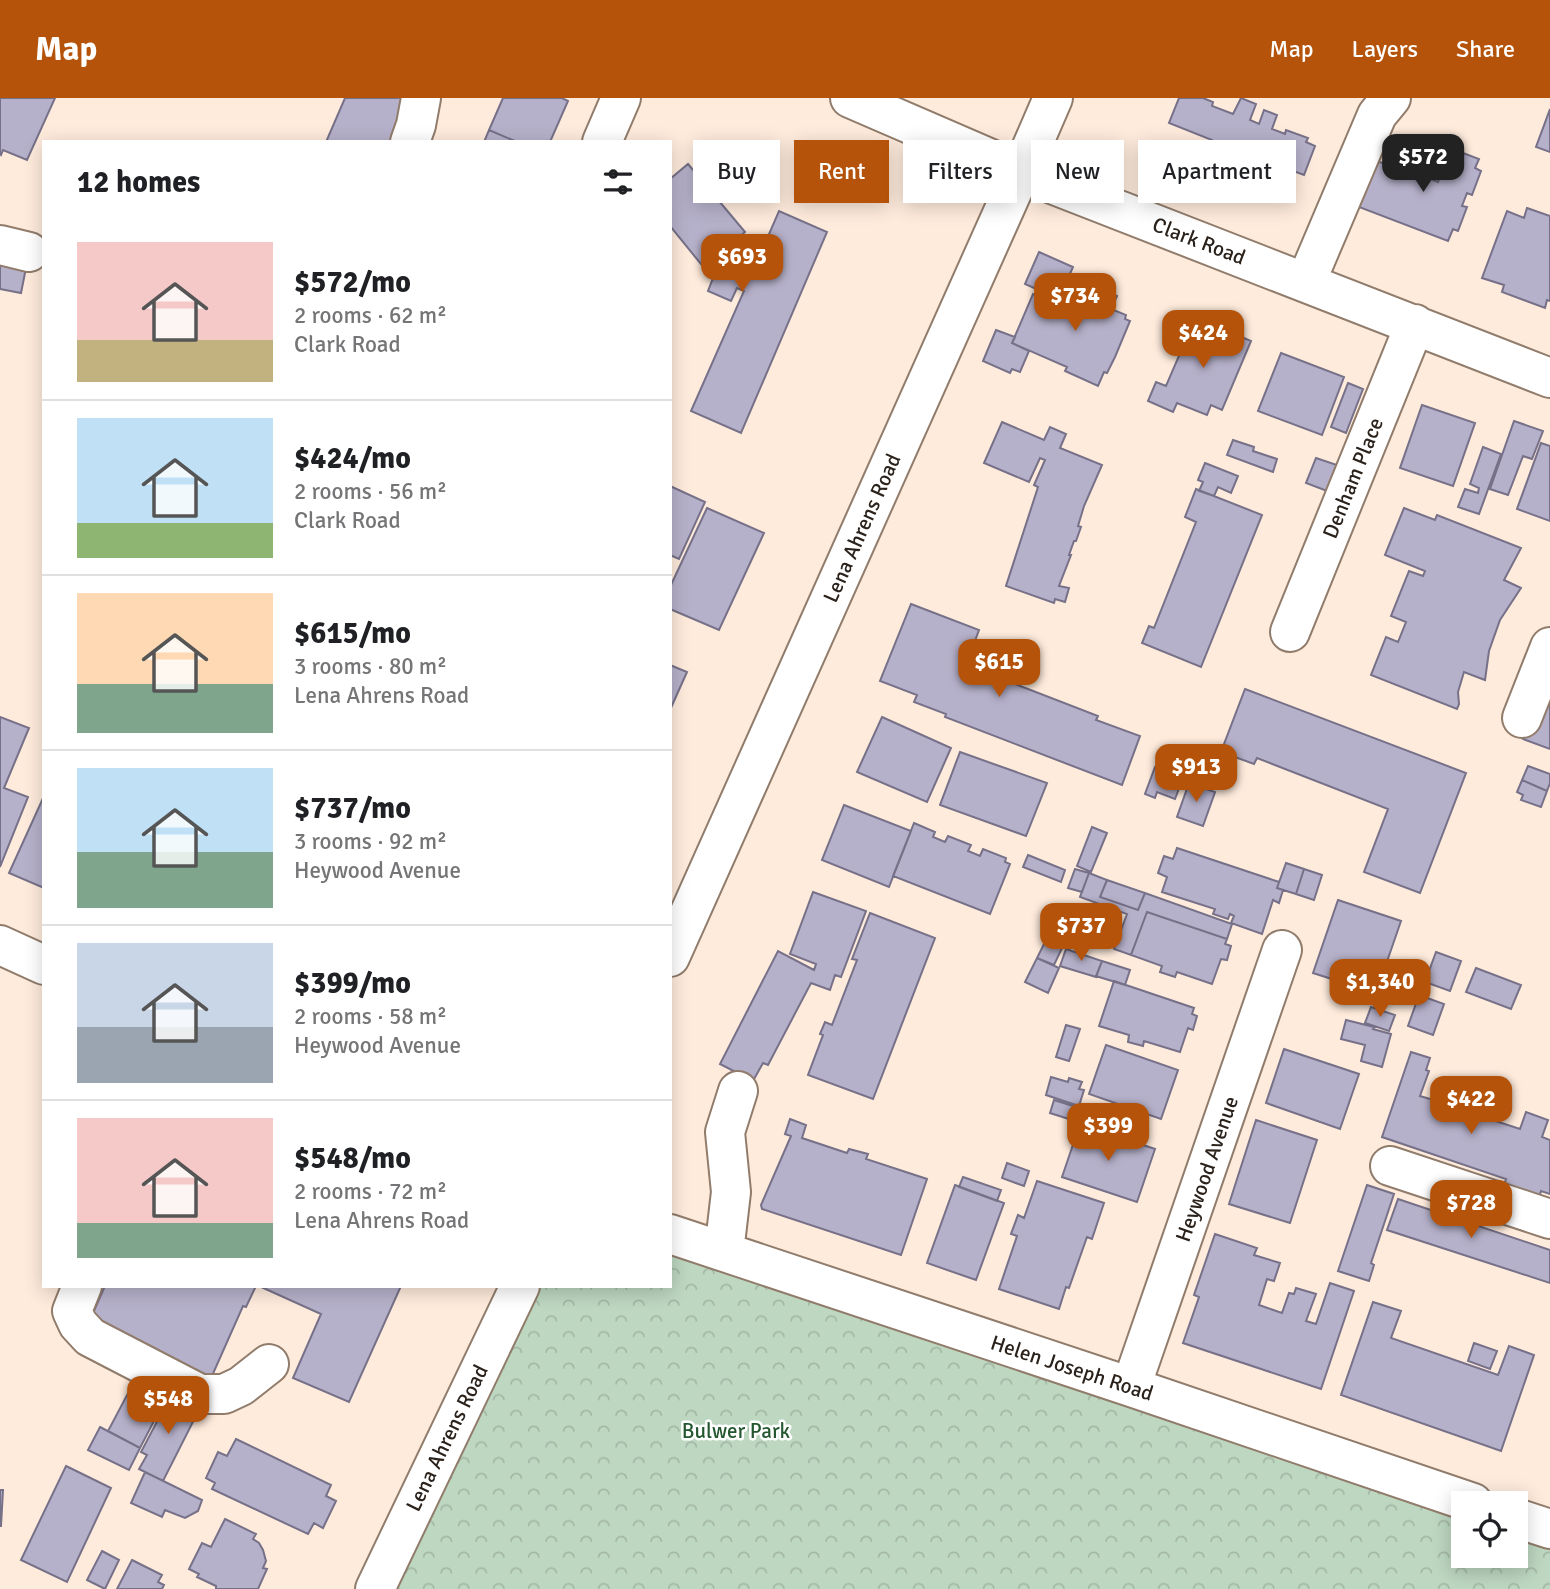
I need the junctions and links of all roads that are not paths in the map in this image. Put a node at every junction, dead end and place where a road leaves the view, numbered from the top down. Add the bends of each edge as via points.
1 (421, 98) edge
2 (621, 98) edge
3 (1053, 98) edge
4 (1391, 98) edge
5 (872, 102) edge
6 (411, 140) edge
7 (603, 140) edge
8 (1021, 172) junction
9 (1306, 282) junction
10 (1415, 324) junction
11 (1550, 378) edge
12 (1290, 632) dead end
13 (1550, 647) edge
14 (1522, 718) dead end
15 (0, 946) edge
16 (1282, 950) dead end
17 (672, 953) edge
18 (42, 964) edge
19 (738, 1091) dead end
20 (1390, 1166) dead end
21 (1550, 1219) edge
22 (672, 1235) edge
23 (724, 1252) junction
24 (81, 1288) edge
25 (519, 1288) edge
26 (269, 1363) dead end
27 (1131, 1387) junction
28 (1451, 1496) edge
29 (1528, 1522) edge
30 (1550, 1529) edge
31 (374, 1589) edge

1 - 6 street
2 - 7 street
3 - 8 street, Lena Ahrens Road
4 - 9 street via 1377,115
5 - 8 street, Clark Road
8 - 9 street, Clark Road
8 - 17 street, Lena Ahrens Road
9 - 10 street, Clark Road
10 - 11 street, Clark Road
10 - 12 street, Denham Place
13 - 14 street
15 - 18 street
16 - 27 street, Heywood Avenue
19 - 23 street via 725,1132 731,1192
20 - 21 street
22 - 23 street, Helen Joseph Road
23 - 27 street, Helen Joseph Road
24 - 26 street via 72,1311 90,1338 200,1394 224,1394
25 - 31 street, Lena Ahrens Road
27 - 28 street, Helen Joseph Road
29 - 30 street

